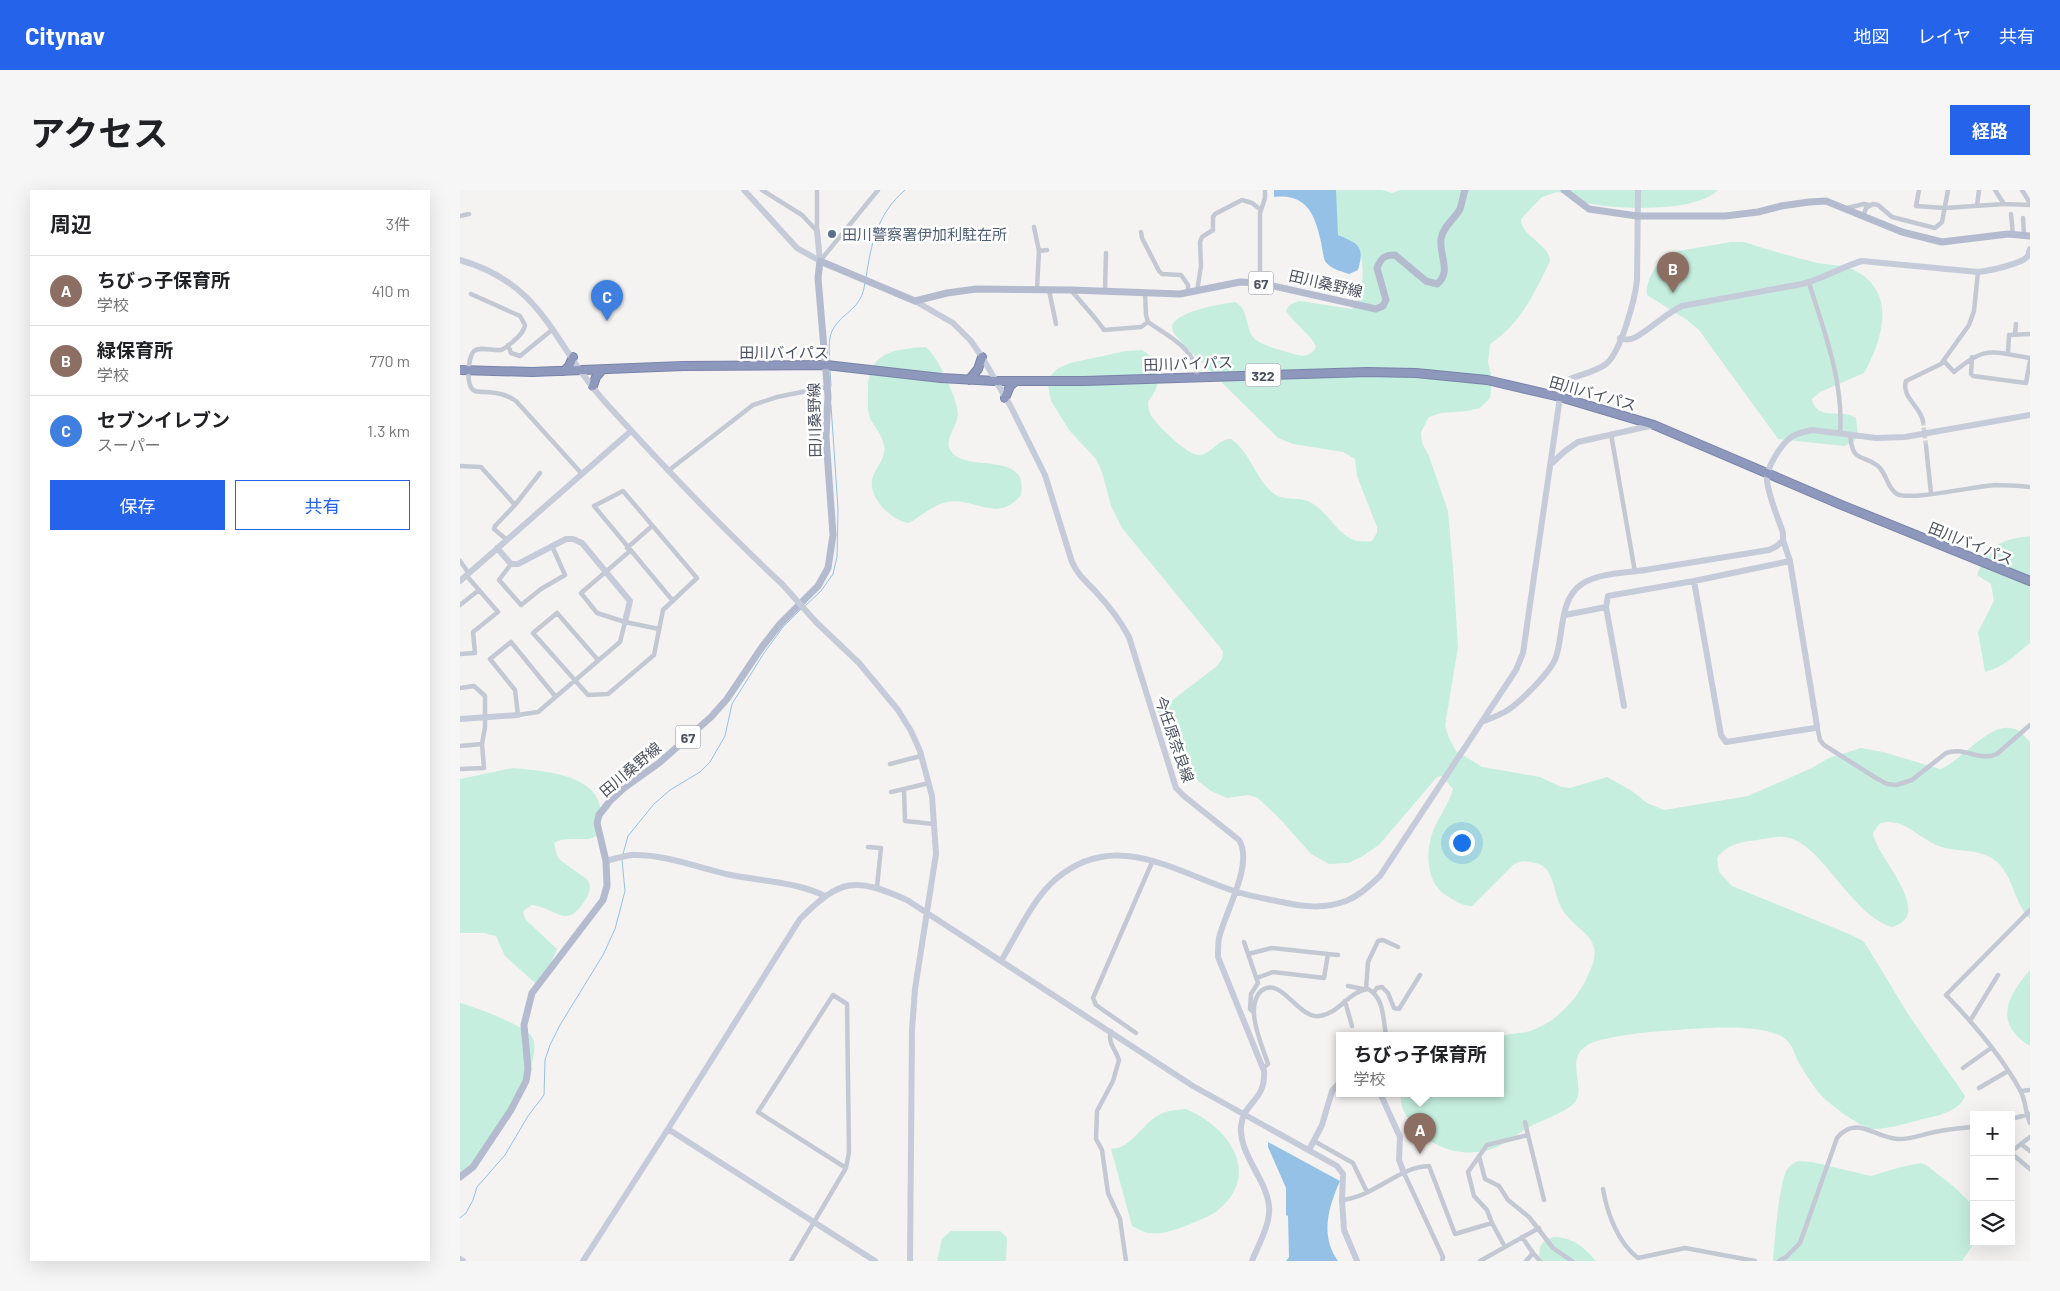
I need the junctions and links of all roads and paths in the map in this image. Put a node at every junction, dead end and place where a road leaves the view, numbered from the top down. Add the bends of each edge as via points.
1 (744, 190) edge
2 (762, 190) edge
3 (817, 190) edge
4 (878, 190) edge
5 (1265, 190) edge
6 (1465, 190) edge
7 (1564, 190) edge
8 (1638, 190) edge
9 (1919, 190) edge
10 (1948, 190) edge
11 (1979, 190) edge
12 (1995, 190) edge
13 (2022, 190) edge
14 (2004, 204) junction
15 (2030, 204) edge
16 (1869, 205) junction
17 (1976, 206) junction
18 (1843, 208) junction
19 (1946, 208) junction
20 (1262, 210) junction
21 (469, 214) dead end
22 (2011, 214) dead end
23 (460, 216) edge
24 (1637, 216) junction
25 (1863, 217) junction
26 (2022, 218) dead end
27 (1034, 227) dead end
28 (817, 231) junction
29 (1141, 232) dead end
30 (2014, 235) junction
31 (2027, 236) edge
32 (2030, 249) edge
33 (1039, 250) junction
34 (1047, 250) dead end
35 (1106, 253) dead end
36 (1100, 257) dead end
37 (460, 260) edge
38 (820, 261) junction
39 (1105, 262) junction
40 (1978, 272) junction
41 (1809, 282) junction
42 (1260, 283) junction
43 (1037, 289) junction
44 (1049, 290) junction
45 (1071, 290) junction
46 (1105, 291) junction
47 (1197, 291) junction
48 (1145, 293) junction
49 (1188, 293) junction
50 (471, 294) dead end
51 (915, 301) junction
52 (1148, 322) junction
53 (1056, 324) dead end
54 (2016, 324) dead end
55 (554, 328) junction
56 (2015, 334) junction
57 (2030, 334) edge
58 (1620, 338) junction
59 (508, 345) junction
60 (2008, 354) junction
61 (573, 357) junction
62 (982, 357) junction
63 (1972, 357) junction
64 (2030, 360) edge
65 (1944, 361) junction
66 (826, 365) junction
67 (460, 370) edge
68 (469, 370) junction
69 (602, 370) junction
70 (564, 371) junction
71 (582, 371) junction
72 (1197, 377) junction
73 (969, 380) junction
74 (995, 381) junction
75 (1016, 381) junction
76 (593, 386) junction
77 (827, 387) junction
78 (1560, 396) junction
79 (1005, 398) junction
80 (2030, 415) edge
81 (1923, 421) tunnel mouth
82 (1654, 425) junction
83 (631, 430) junction
84 (1611, 434) junction
85 (1840, 434) junction
86 (1850, 435) junction
87 (1926, 446) tunnel mouth
88 (1550, 465) junction
89 (460, 466) edge
90 (668, 471) junction
91 (540, 473) dead end
92 (582, 474) junction
93 (1767, 474) junction
94 (2030, 487) edge
95 (1931, 493) junction
96 (515, 505) junction
97 (652, 526) junction
98 (507, 540) junction
99 (1782, 540) junction
100 (552, 546) junction
101 (497, 548) junction
102 (629, 550) junction
103 (460, 561) edge
104 (1790, 561) junction
105 (511, 564) junction
106 (606, 572) junction
107 (1635, 572) junction
108 (467, 574) junction
109 (460, 580) edge
110 (1694, 581) junction
111 (2030, 581) edge
112 (479, 590) junction
113 (673, 601) junction
114 (460, 605) edge
115 (1606, 607) junction
116 (1565, 615) junction
117 (625, 622) junction
118 (659, 629) junction
119 (460, 654) edge
120 (598, 660) junction
121 (575, 681) junction
122 (460, 688) edge
123 (555, 696) junction
124 (1624, 706) dead end
125 (518, 715) junction
126 (486, 718) junction
127 (460, 719) edge
128 (1483, 721) junction
129 (2030, 725) edge
130 (1817, 726) junction
131 (482, 744) junction
132 (460, 746) edge
133 (921, 756) junction
134 (890, 764) dead end
135 (460, 769) edge
136 (929, 783) junction
137 (904, 789) junction
138 (891, 792) dead end
139 (934, 824) junction
140 (868, 847) dead end
141 (1153, 860) junction
142 (606, 861) junction
143 (877, 887) junction
144 (1236, 892) junction
145 (825, 896) junction
146 (2030, 910) edge
147 (926, 912) junction
148 (1244, 942) dead end
149 (1398, 947) dead end
150 (1248, 954) junction
151 (1328, 954) junction
152 (1338, 955) dead end
153 (1001, 961) junction
154 (1420, 975) dead end
155 (1998, 975) dead end
156 (1256, 978) junction
157 (1348, 986) dead end
158 (1365, 989) junction
159 (1374, 992) junction
160 (1345, 1001) junction
161 (1253, 1012) junction
162 (1970, 1021) junction
163 (1352, 1026) dead end
164 (1111, 1031) junction
165 (1136, 1032) dead end
166 (1385, 1032) edge
167 (1991, 1048) junction
168 (1263, 1068) junction
169 (1963, 1068) dead end
170 (2008, 1071) junction
171 (1336, 1086) edge
172 (1979, 1088) dead end
173 (2030, 1090) edge
174 (2021, 1091) junction
175 (1383, 1097) edge
176 (1243, 1114) junction
177 (2028, 1114) edge
178 (2015, 1118) edge
179 (1525, 1122) dead end
180 (2030, 1123) edge
181 (1970, 1127) edge
182 (668, 1129) junction
183 (1528, 1135) junction
184 (2030, 1137) edge
185 (1314, 1141) junction
186 (2021, 1144) junction
187 (1309, 1150) junction
188 (2030, 1151) edge
189 (1479, 1156) junction
190 (846, 1168) junction
191 (2030, 1168) edge
192 (1404, 1173) junction
193 (460, 1177) edge
194 (1603, 1189) dead end
195 (1367, 1192) junction
196 (1342, 1200) junction
197 (1544, 1200) dead end
198 (814, 1222) junction
199 (1492, 1223) junction
200 (1539, 1228) junction
201 (1522, 1237) junction
202 (1505, 1247) junction
203 (1532, 1253) junction
204 (460, 1259) edge
205 (1488, 1259) edge
206 (1785, 1260) edge
207 (463, 1261) edge
208 (583, 1261) edge
209 (791, 1261) edge
210 (876, 1261) edge
211 (910, 1261) edge
212 (1126, 1261) edge
213 (1252, 1261) edge
214 (1357, 1261) edge
215 (1442, 1261) edge
216 (1480, 1261) edge
217 (1526, 1261) edge
218 (1540, 1261) edge
219 (1572, 1261) edge
220 (1755, 1261) edge
221 (1779, 1261) edge

1 - 38 street via 797,248
2 - 28 street via 802,215
3 - 28 street
4 - 38 street
5 - 20 street
6 - 42 main road, 田川桑野線 / 67 via 1460,208 1441,239 1446,272 1437,284 1426,281 1395,255 1380,259 1377,268 1386,300 1376,309
7 - 24 main road via 1589,209
8 - 24 street
9 - 19 street via 1916,206
10 - 19 street
11 - 17 street
12 - 14 street
13 - 15 street
14 - 15 street
14 - 17 street
16 - 18 street
16 - 19 street via 1878,206 1892,217 1935,228 1942,222
16 - 25 street
17 - 19 street
18 - 24 main road via 1826,201 1725,216
18 - 25 main road
20 - 42 street
20 - 47 street via 1242,200 1215,214 1213,230 1200,242
21 - 23 street
22 - 30 street
24 - 58 street via 1636,294
25 - 30 main road via 1942,242
26 - 31 street
27 - 33 street
28 - 38 street
29 - 49 street via 1159,272 1181,275 1188,285
30 - 31 main road
32 - 40 street via 2022,260
33 - 34 street
33 - 43 street
35 - 39 street
36 - 39 street
37 - 55 street via 483,267 510,282
38 - 51 main road
38 - 66 main road, 田川桑野線 / 67 via 818,278
39 - 46 street
40 - 41 street via 1862,261
40 - 65 street via 1974,311 1969,325
41 - 58 street via 1682,306 1636,337
41 - 85 street via 1839,391
42 - 47 main road, 田川桑野線 / 67 via 1240,282
43 - 44 main road, 田川桑野線 / 67
43 - 51 main road, 田川桑野線 / 67 via 976,289
44 - 45 main road, 田川桑野線 / 67
44 - 53 street
45 - 46 main road, 田川桑野線 / 67
45 - 52 street via 1104,330 1141,327
46 - 48 main road, 田川桑野線 / 67
47 - 49 main road, 田川桑野線 / 67
48 - 49 main road, 田川桑野線 / 67
48 - 52 street
50 - 59 street via 520,316 524,329
51 - 62 street, 今任原奈良線 via 953,323
52 - 72 street via 1186,348 1194,361
54 - 56 street
55 - 59 street via 520,356 512,353
55 - 61 street
56 - 57 street
56 - 60 street via 2009,335
58 - 78 street via 1608,362 1597,370 1570,379
59 - 68 street via 501,350 474,351
60 - 63 street via 1990,351
60 - 64 street
61 - 70 highway
61 - 71 street
62 - 73 highway
62 - 74 street, 今任原奈良線
63 - 64 street via 1973,376 2026,383
63 - 65 street via 1954,372
65 - 81 street via 1906,381 1904,386
66 - 69 highway, 田川バイパス / 322
66 - 73 highway, 田川バイパス / 322
66 - 77 main road, 田川桑野線 / 67
67 - 68 highway, 田川バイパス / 322
68 - 70 highway, 田川バイパス / 322
68 - 92 street via 471,388 502,393 516,401
69 - 71 highway, 田川バイパス / 322
69 - 76 highway
70 - 71 highway, 田川バイパス / 322
71 - 76 street
72 - 75 highway, 田川バイパス / 322
72 - 78 highway, 田川バイパス / 322 via 1416,373 1487,380
73 - 74 highway, 田川バイパス / 322
74 - 75 highway, 田川バイパス / 322
74 - 79 street, 今任原奈良線
75 - 79 highway
76 - 83 street
77 - 90 street via 753,404
77 - 142 main road, 田川桑野線 / 67 via 826,436 833,535 828,568 818,586 780,624 711,717 604,808 598,823
78 - 82 highway, 田川バイパス / 322
78 - 88 street
79 - 144 street, 今任原奈良線 via 1045,475 1077,573 1121,621 1129,637 1176,788 1239,840 1243,847
80 - 86 street via 1904,437
82 - 84 street
82 - 93 highway, 田川バイパス / 322
83 - 90 street
83 - 92 street
84 - 88 street via 1578,442
84 - 107 street
85 - 86 street
85 - 93 street via 1812,430 1790,438
86 - 95 street via 1858,457 1881,469 1894,492 1909,497
87 - 95 street
88 - 128 street via 1523,653 1516,670
89 - 96 street via 481,467
90 - 133 street, bridge via 859,663 898,710
91 - 96 street
92 - 98 street
93 - 99 street via 1783,533
93 - 111 highway, 田川バイパス / 322
94 - 95 street via 1995,485
96 - 98 street via 494,529
97 - 102 street
97 - 102 street via 623,491 594,506
97 - 113 street via 697,578
98 - 101 street
99 - 104 street
99 - 107 street via 1769,550
100 - 105 street via 518,564
100 - 105 street via 565,575 541,588 521,605 499,580
100 - 106 street via 566,539 582,543
101 - 105 street
101 - 108 street
102 - 106 street
102 - 113 street
103 - 108 street
104 - 110 street
104 - 130 street
106 - 117 street via 630,601
106 - 117 street via 581,593 597,613
107 - 116 street via 1582,584 1566,602
108 - 109 street
108 - 112 street
110 - 115 street via 1608,596
110 - 130 street via 1723,739 1726,742 1811,730
112 - 114 street
112 - 119 street via 498,612 473,632 476,653
113 - 118 street via 663,610
115 - 116 street
115 - 124 street
116 - 128 street via 1555,660 1549,669 1509,709
117 - 118 street
117 - 120 street via 620,642
118 - 121 street via 654,655 608,694 588,695
120 - 121 street
120 - 121 street via 557,613 533,632
121 - 123 street
122 - 126 street via 474,686 485,696
123 - 125 street via 538,712
123 - 125 street via 511,642 490,660 515,690
125 - 126 street
126 - 127 street
126 - 131 street
128 - 144 street via 1396,855 1363,892 1327,906 1306,907
129 - 130 street via 1997,754 1985,757 1952,750 1912,780 1896,785 1876,778 1824,745
131 - 132 street
131 - 135 street via 484,768
133 - 134 street
133 - 136 street
136 - 137 street
136 - 139 street
137 - 138 street
137 - 139 street via 905,821
139 - 147 street via 936,854
140 - 143 street via 881,848
141 - 144 street
141 - 153 street via 1124,854 1099,857 1056,878 1042,892
141 - 165 street via 1093,998 1096,1005
142 - 145 street via 631,855 654,857
142 - 193 main road, 田川桑野線 / 67 via 607,886 603,900 532,992 524,1025 526,1080 511,1110 473,1167
143 - 145 street via 864,884 848,886
143 - 147 street
144 - 168 street, 今任原奈良線 via 1219,939 1218,958
145 - 182 street via 800,919
146 - 162 street via 1946,995
147 - 153 street
147 - 211 street via 912,1030
148 - 150 street
149 - 158 street via 1384,940 1378,941 1368,962
150 - 151 street via 1272,948
150 - 156 street
151 - 152 street
151 - 156 street via 1324,978 1273,972
153 - 164 street
154 - 159 street via 1399,1009 1394,1008 1382,987
155 - 162 street
156 - 161 street via 1258,983 1250,999
157 - 158 street
158 - 159 street
158 - 160 street
159 - 166 street via 1380,1000
160 - 161 street via 1330,1012 1313,1016 1281,991 1269,988 1257,996
160 - 163 street
161 - 168 street via 1268,1064
162 - 167 street
164 - 176 street via 1193,1086
164 - 212 street via 1111,1044 1119,1060 1113,1081 1097,1111 1096,1139 1104,1156 1108,1193 1120,1219
167 - 169 street
167 - 170 street
168 - 176 street, 今任原奈良線 via 1265,1084
170 - 172 street
170 - 174 street
171 - 185 street
173 - 174 street
174 - 177 street
175 - 192 street via 1400,1137 1399,1160
176 - 187 street
176 - 213 street via 1243,1145 1269,1206 1268,1220
177 - 178 street
177 - 180 street
179 - 183 street
181 - 206 street via 1906,1139 1889,1138 1856,1127 1843,1131 1837,1138 1800,1243
182 - 198 street
182 - 208 street
183 - 189 street via 1487,1145
183 - 197 street
184 - 186 street
185 - 187 street
185 - 195 street via 1353,1163
186 - 188 street
186 - 191 street via 2012,1154
187 - 196 street via 1341,1170
189 - 199 street via 1468,1172 1474,1196 1488,1210
189 - 200 street via 1486,1179 1499,1186 1508,1200
190 - 190 street via 847,1004 833,995 758,1112
190 - 198 street
192 - 195 street
192 - 199 street via 1416,1166 1429,1166 1455,1234
192 - 215 street via 1443,1257
194 - 220 street via 1616,1229 1630,1252 1638,1258 1685,1248
195 - 196 street
196 - 214 street via 1344,1230
198 - 209 street
198 - 210 street
199 - 202 street
200 - 201 street
200 - 219 street via 1553,1248
201 - 202 street
201 - 203 street
202 - 205 street
203 - 217 street
203 - 218 street
204 - 207 street
205 - 216 street
206 - 221 street

